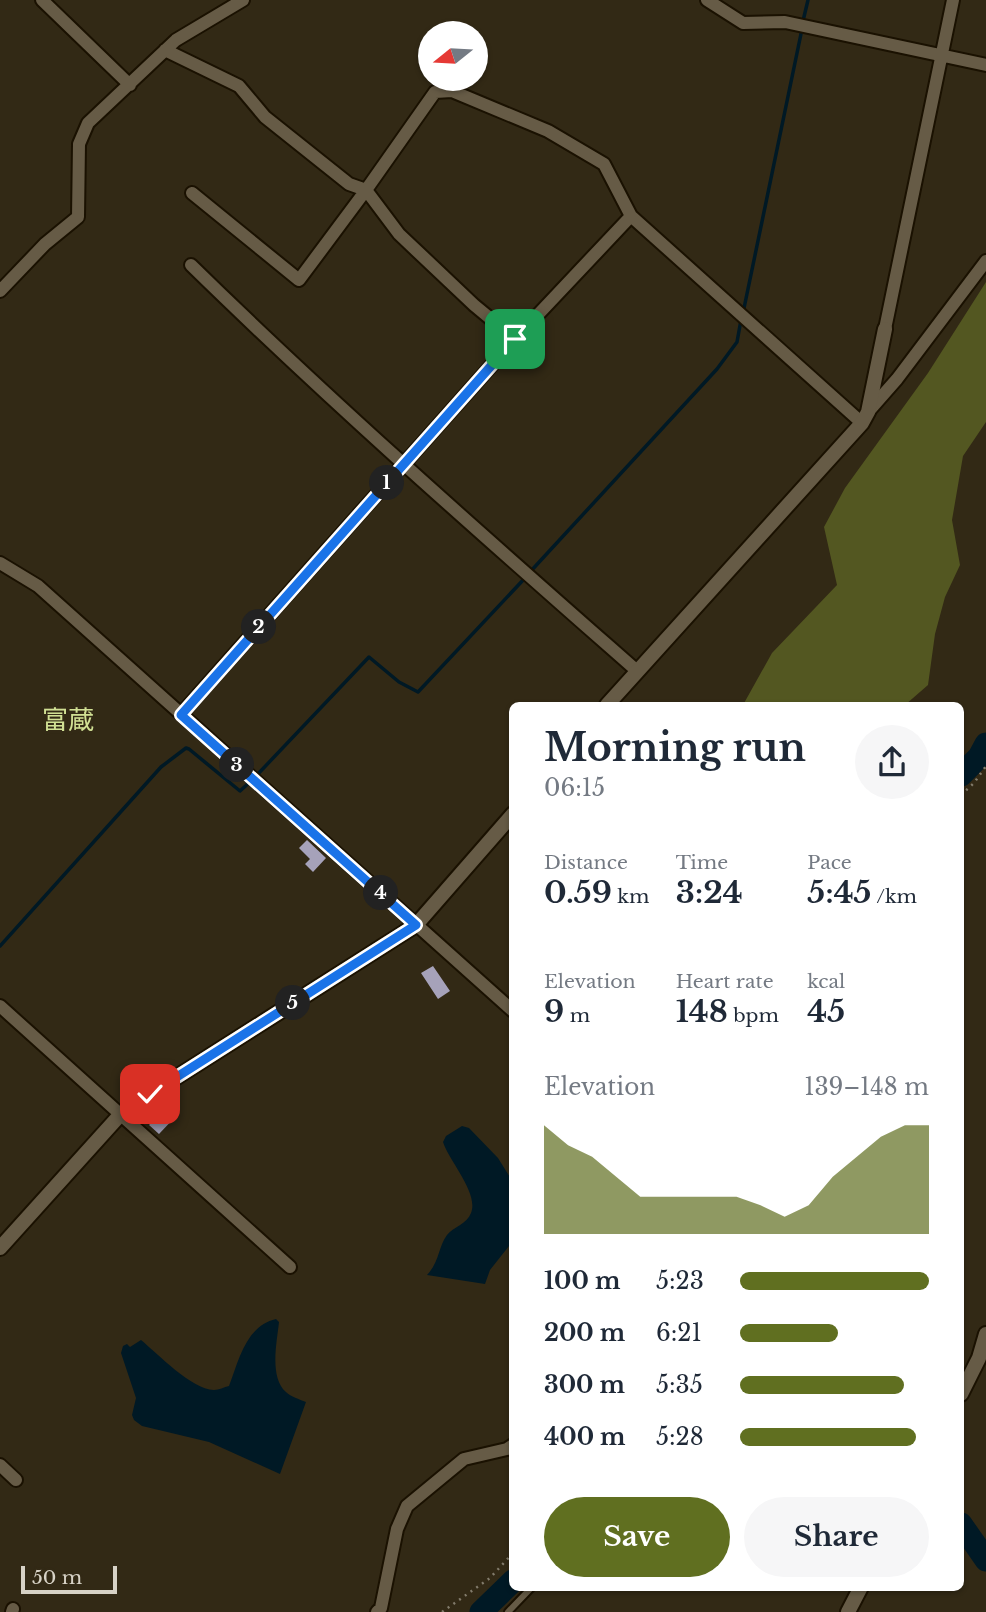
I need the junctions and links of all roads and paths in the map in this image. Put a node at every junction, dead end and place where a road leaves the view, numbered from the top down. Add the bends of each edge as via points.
1 (42, 0) edge
2 (243, 0) edge
3 (707, 0) edge
4 (953, 0) edge
5 (164, 50) junction
6 (942, 55) junction
7 (986, 65) edge
8 (130, 85) junction
9 (366, 190) junction
10 (192, 193) dead end
11 (631, 216) junction
12 (986, 261) edge
13 (191, 265) dead end
14 (0, 291) edge
15 (886, 329) joint
16 (515, 339) junction
17 (865, 418) junction
18 (404, 465) junction
19 (0, 563) edge
20 (637, 671) junction
21 (610, 702) edge
22 (181, 715) junction
23 (986, 766) edge
24 (964, 792) edge
25 (509, 819) edge
26 (416, 925) junction
27 (0, 1006) edge
28 (509, 1007) edge
29 (120, 1115) junction
30 (0, 1248) edge
31 (290, 1267) dead end
32 (986, 1334) edge
33 (964, 1388) edge
34 (509, 1448) edge
35 (0, 1465) edge
36 (16, 1480) dead end
37 (509, 1557) edge
38 (528, 1591) edge
39 (859, 1591) edge
40 (377, 1612) edge
41 (442, 1612) edge
42 (508, 1612) edge
43 (848, 1612) edge

1 - 8 street
2 - 5 street
3 - 6 street via 743,23 785,22
4 - 6 street
5 - 8 street
5 - 9 street via 239,86 265,117 349,184
6 - 7 street
6 - 15 street
8 - 14 street via 88,123 79,144 78,217
9 - 10 street via 299,280
9 - 11 street via 435,92 452,91 548,131 604,164
9 - 16 street via 399,233
11 - 16 street
11 - 17 street
12 - 17 street
13 - 18 street
15 - 17 street
16 - 18 street
17 - 20 street
18 - 20 street
18 - 22 street
19 - 22 street via 38,586
20 - 21 street
22 - 26 street
23 - 24 path
25 - 26 street
26 - 28 street
26 - 29 street
27 - 29 street
29 - 30 street
29 - 31 street
32 - 33 street
34 - 40 street via 464,1459 407,1506
35 - 36 street
37 - 41 path via 490,1578
38 - 42 lane
39 - 43 street

